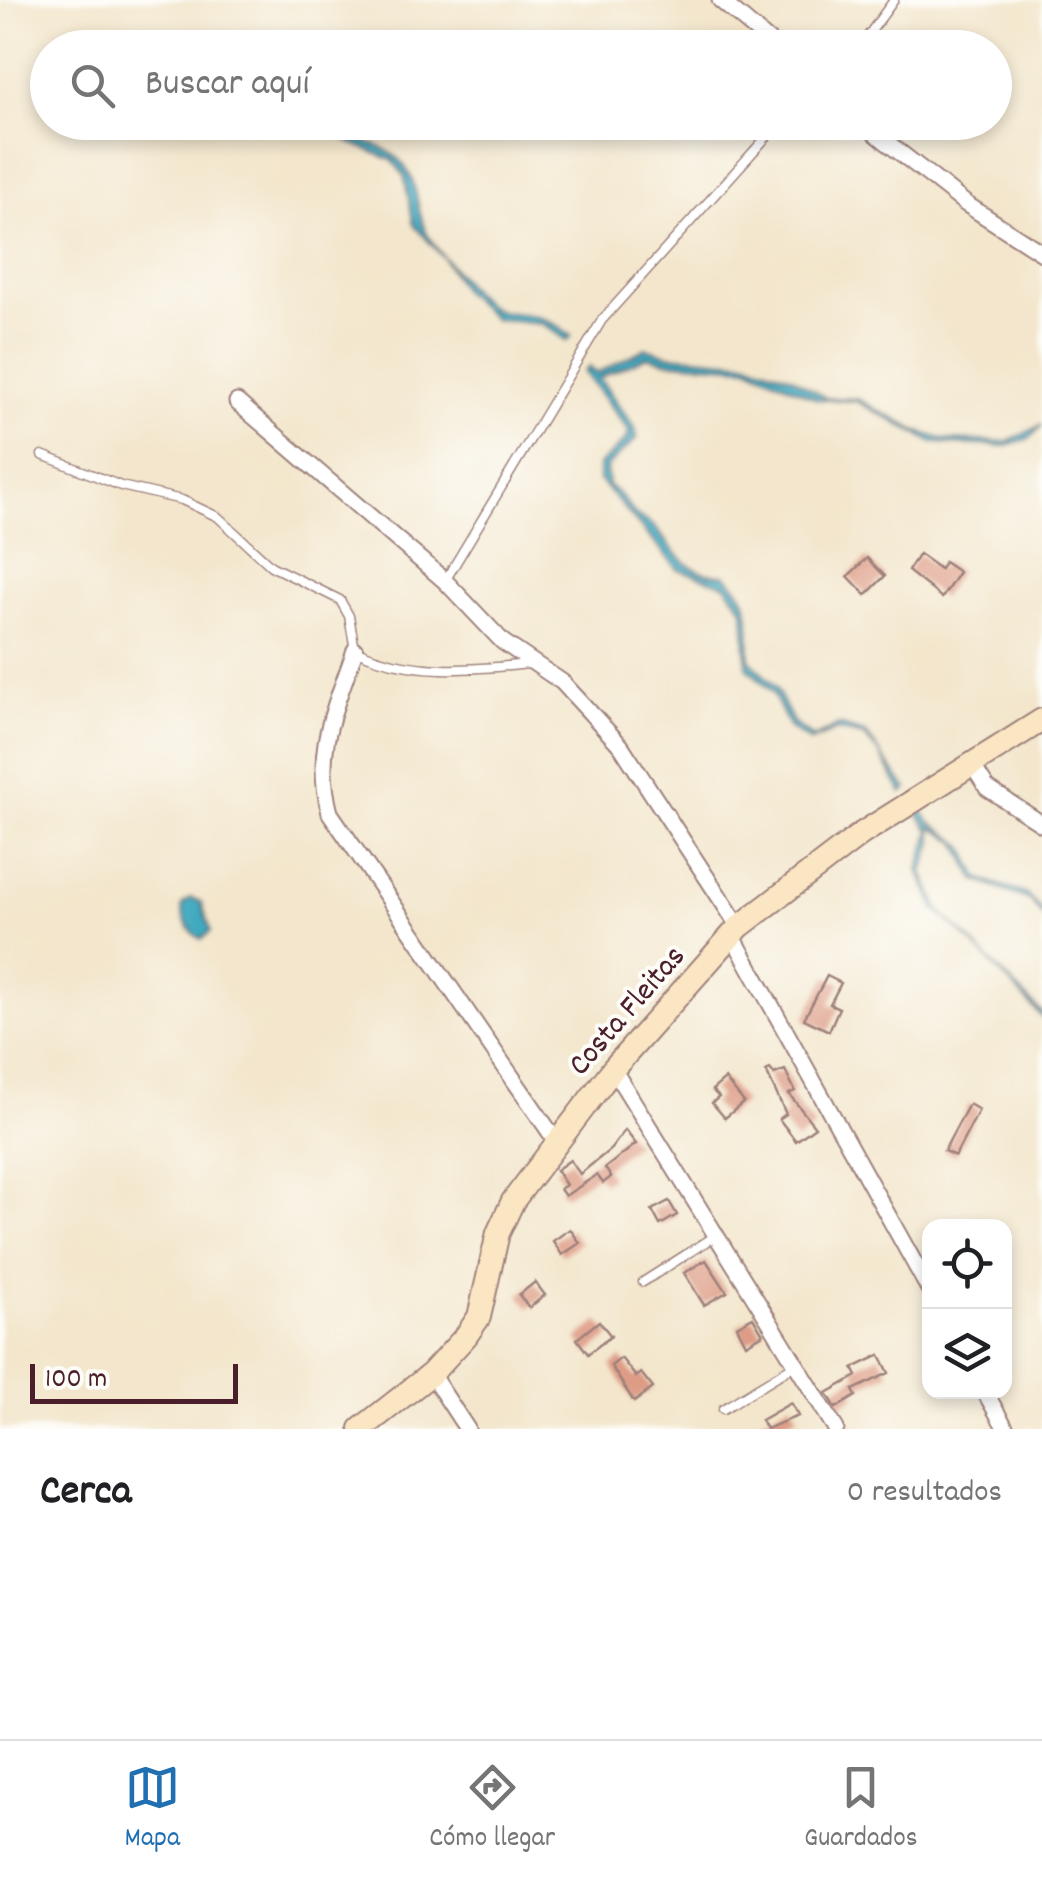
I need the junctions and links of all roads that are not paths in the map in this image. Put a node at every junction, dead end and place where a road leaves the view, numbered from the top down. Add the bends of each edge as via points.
1 (720, 0) edge
2 (894, 0) edge
3 (755, 30) edge
4 (872, 30) edge
5 (764, 140) edge
6 (884, 140) edge
7 (1042, 253) edge
8 (238, 402) dead end
9 (42, 455) dead end
10 (445, 581) junction
11 (355, 650) junction
12 (534, 664) junction
13 (1042, 720) edge
14 (971, 764) junction
15 (1042, 824) edge
16 (736, 931) junction
17 (613, 1070) junction
18 (556, 1141) junction
19 (718, 1233) junction
20 (922, 1276) edge
21 (643, 1282) dead end
22 (798, 1362) junction
23 (431, 1374) junction
24 (990, 1399) edge
25 (724, 1409) dead end
26 (361, 1429) edge
27 (467, 1429) edge
28 (836, 1429) edge
29 (1006, 1429) edge

1 - 3 street
2 - 4 lane
5 - 10 lane via 602,320
6 - 7 street
8 - 10 street
9 - 11 lane via 218,517 271,566 340,600
10 - 12 street via 503,642
11 - 12 lane via 377,660 466,672
11 - 18 street via 322,747 330,812
12 - 16 street via 562,682 621,746
13 - 14 main road, Costa Fleitas
14 - 15 street via 988,788
14 - 16 main road, Costa Fleitas via 861,834
16 - 17 main road, Costa Fleitas
16 - 20 street
17 - 18 main road, Costa Fleitas
17 - 19 street
18 - 23 main road, Costa Fleitas via 506,1216 480,1316
19 - 21 lane
19 - 22 street
22 - 25 lane
22 - 28 street
23 - 26 main road, Costa Fleitas
23 - 27 street
24 - 29 street

